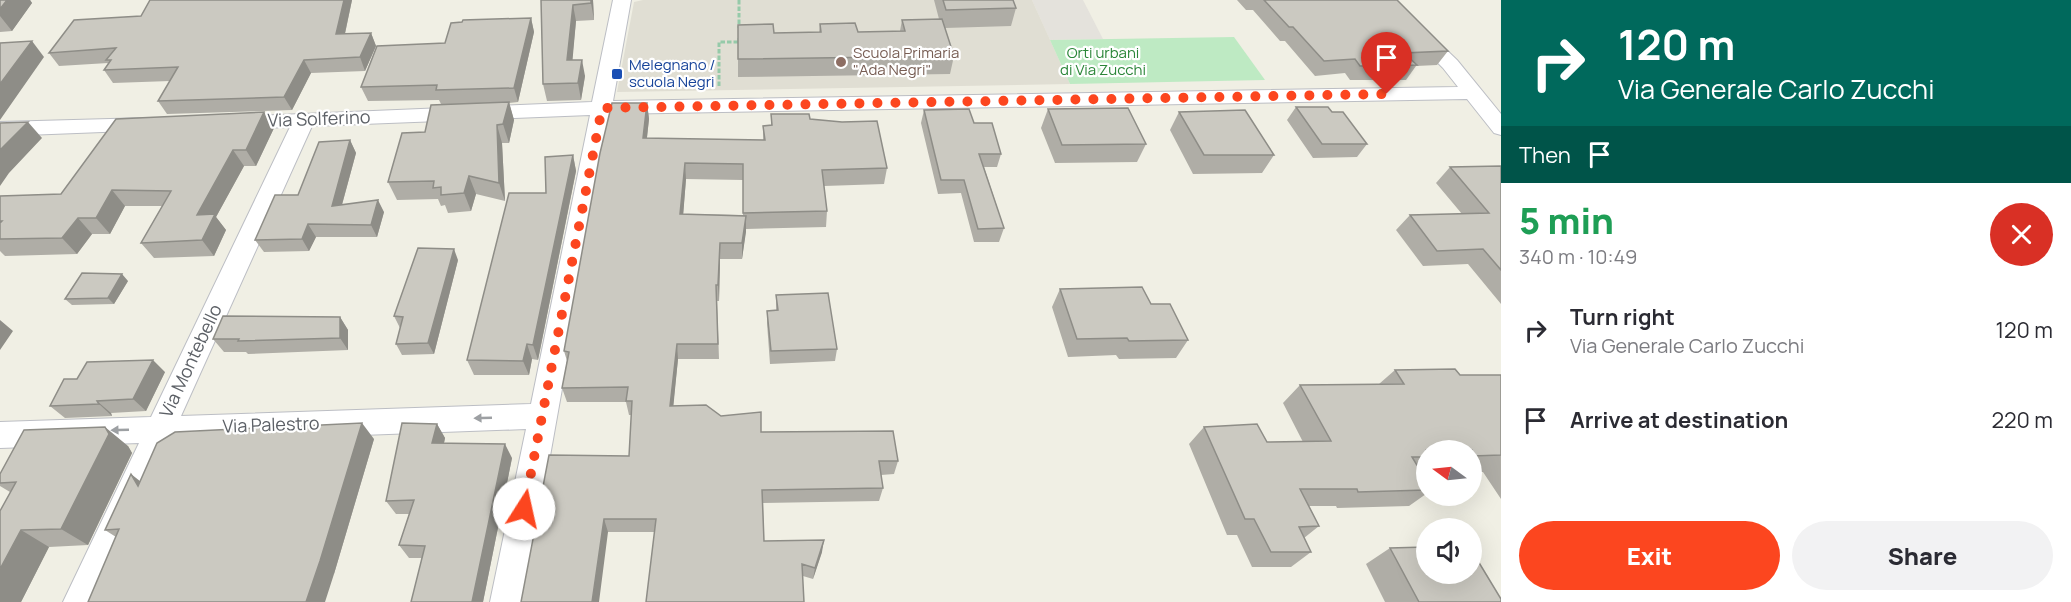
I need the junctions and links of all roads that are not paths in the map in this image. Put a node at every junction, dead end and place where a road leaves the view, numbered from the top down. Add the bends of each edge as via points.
1 (622, 0) edge
2 (1384, 0) edge
3 (1472, 93) junction
4 (602, 108) junction
5 (304, 120) junction
6 (220, 123) edge
7 (162, 124) edge
8 (1501, 128) edge
9 (0, 129) edge
10 (541, 416) junction
11 (160, 428) junction
12 (0, 435) edge
13 (80, 602) edge
14 (507, 602) edge

1 - 4 street
2 - 3 street via 1442,56
3 - 4 street, Via Solferino
3 - 8 street
4 - 5 street, Via Solferino
4 - 10 street
5 - 6 street, Via Solferino
5 - 11 street, Via Montebello
7 - 9 street
10 -> 11 street, Via Palestro
10 - 14 street
11 -> 12 street, Via Palestro
11 - 13 street, Via Montebello

